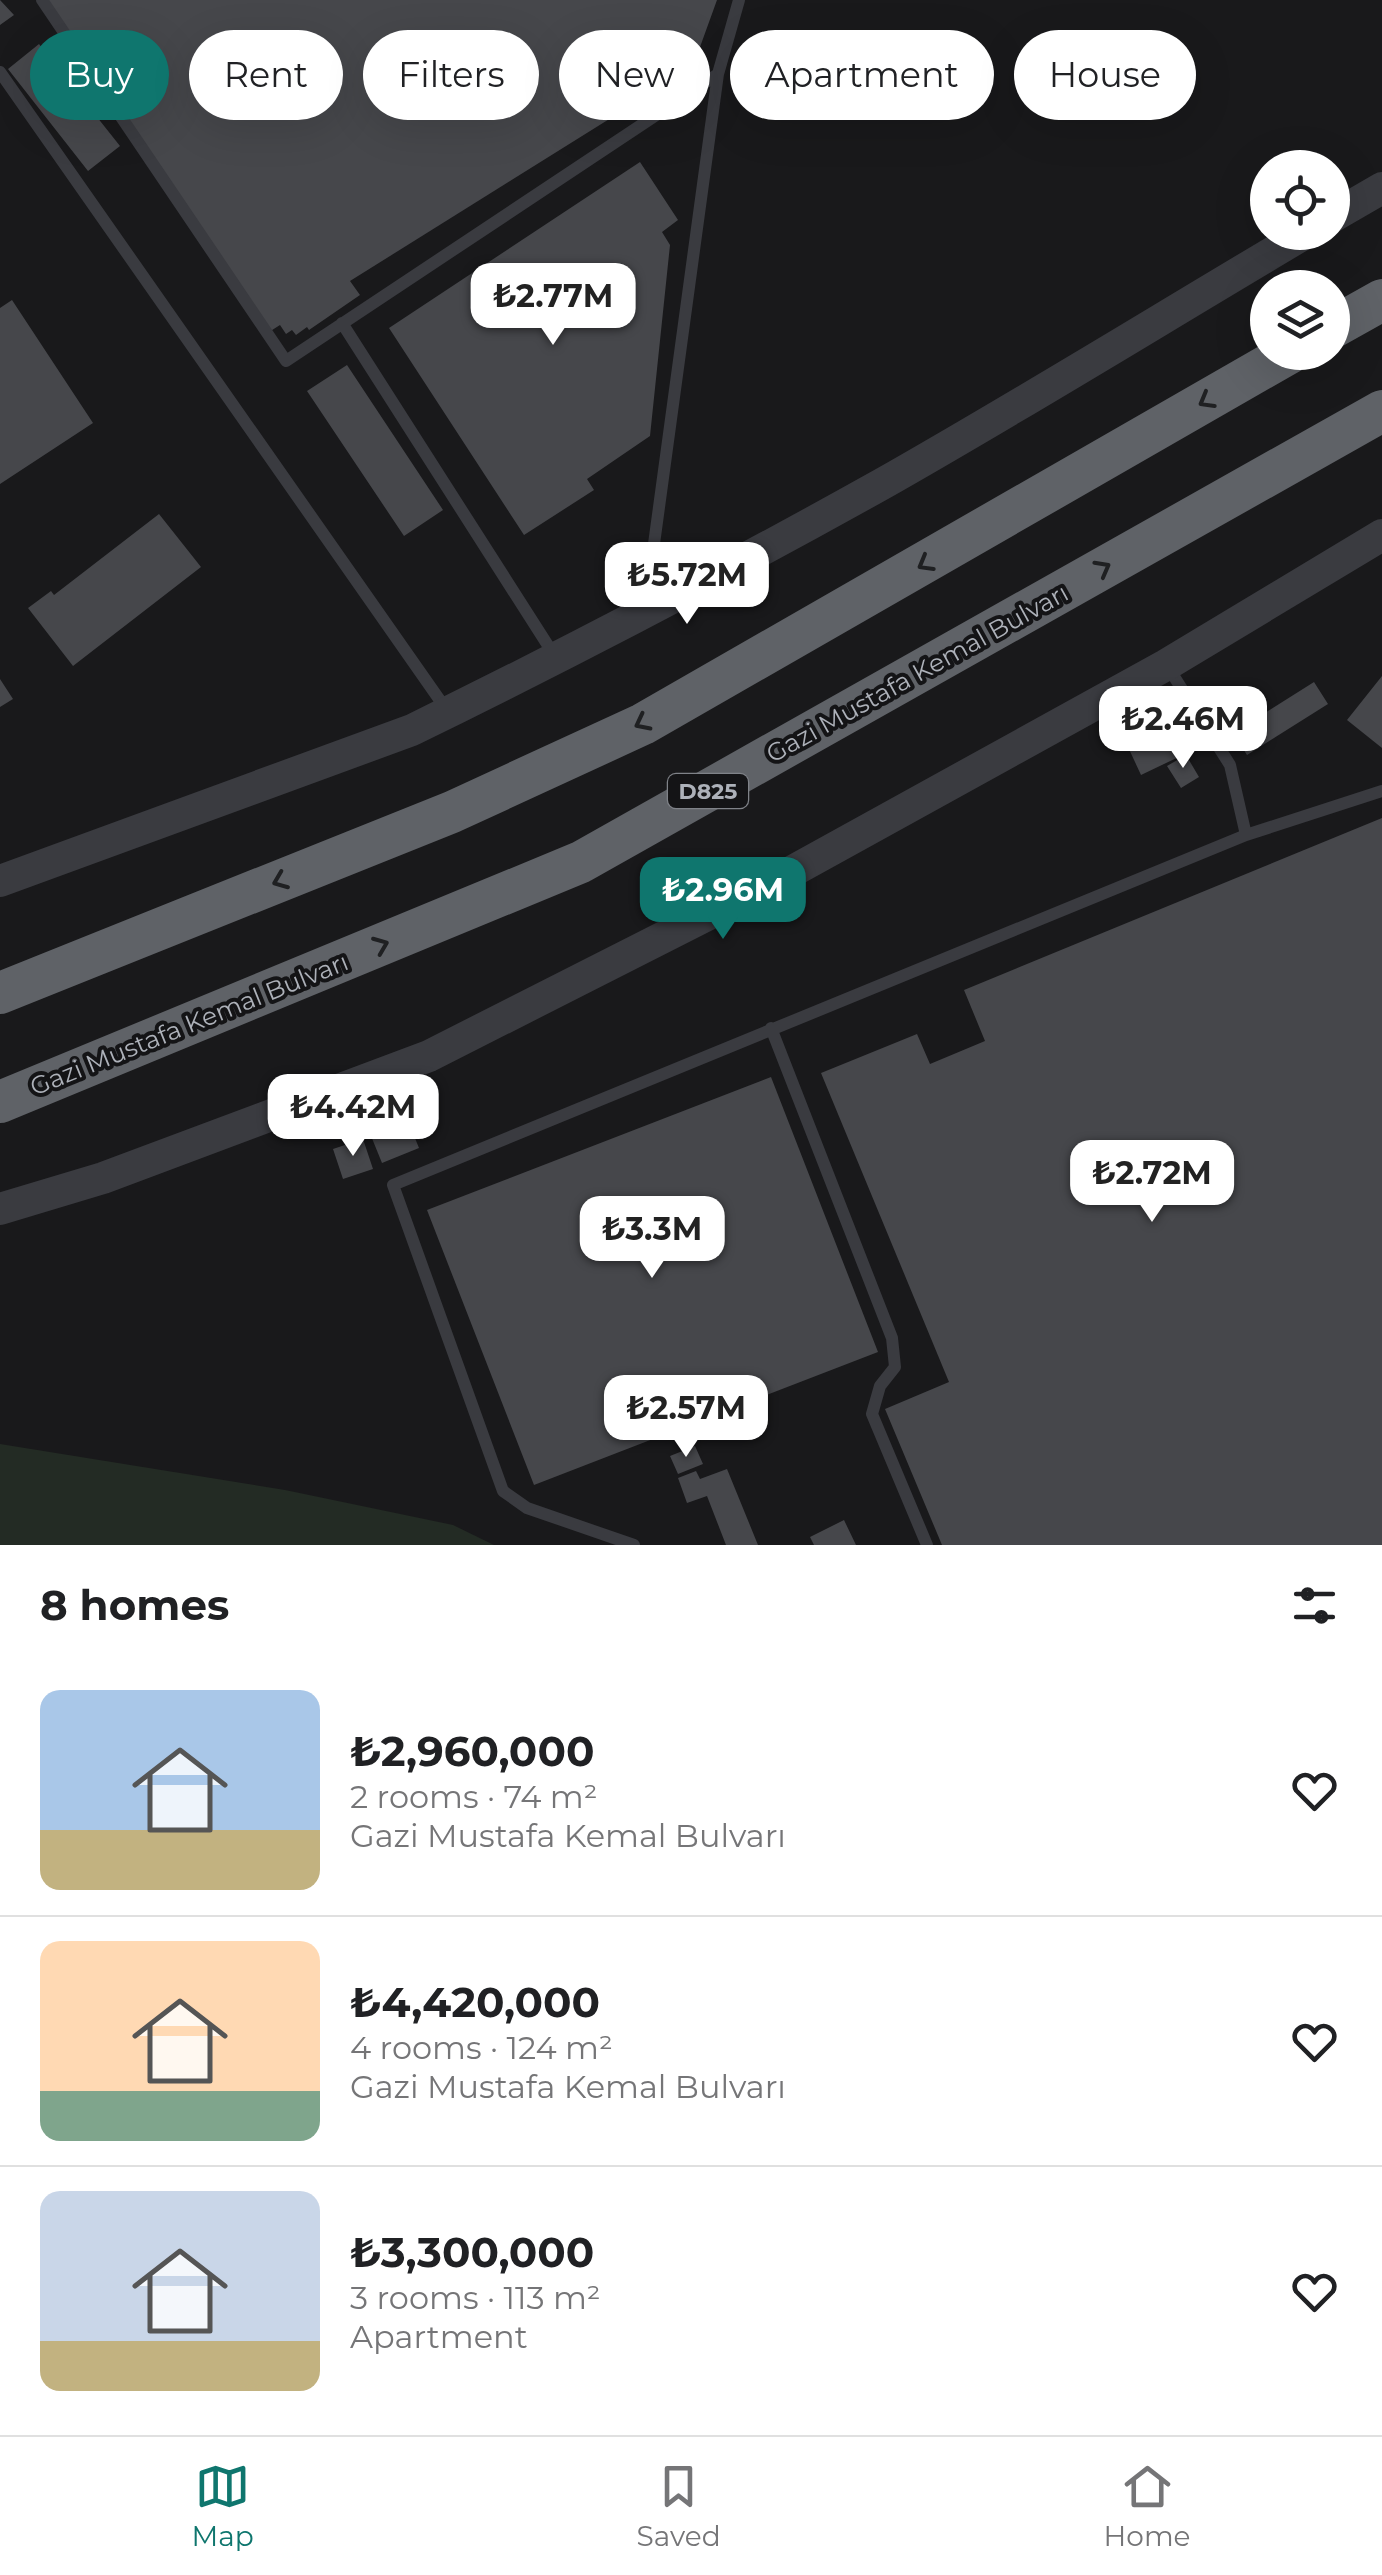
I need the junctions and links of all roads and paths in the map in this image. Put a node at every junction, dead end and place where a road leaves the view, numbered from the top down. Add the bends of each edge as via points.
1 (42, 0) edge
2 (739, 0) edge
3 (0, 72) edge
4 (718, 74) junction
5 (1382, 188) edge
6 (1350, 207) edge
7 (1276, 250) edge
8 (1382, 300) edge
9 (1350, 318) edge
10 (342, 323) junction
11 (1260, 370) edge
12 (1382, 411) edge
13 (1382, 536) edge
14 (644, 614) junction
15 (556, 658) junction
16 (1166, 665) junction
17 (448, 712) junction
18 (1382, 791) edge
19 (1246, 835) junction
20 (0, 881) edge
21 (0, 994) edge
22 (771, 1028) junction
23 (0, 1102) edge
24 (0, 1209) edge
25 (634, 1545) edge
26 (927, 1545) edge

1 - 10 lane via 286,361
2 - 4 lane
3 - 17 lane
4 - 10 lane
4 - 14 lane
5 - 6 street
7 - 14 street via 885,482
8 - 9 highway
10 - 15 lane
11 -> 21 highway via 643,724 452,812
23 -> 12 highway, Gazi Mustafa Kemal Bulvarı / D825 via 581,862
13 - 16 street
14 - 15 street
15 - 17 street
16 - 19 lane via 1230,764
16 - 24 street via 782,877 429,1056 102,1178
17 - 20 street
18 - 19 lane
19 - 22 lane
22 - 25 lane via 393,1185 502,1491 528,1508
22 - 26 lane via 892,1338 896,1367 880,1386 872,1414

